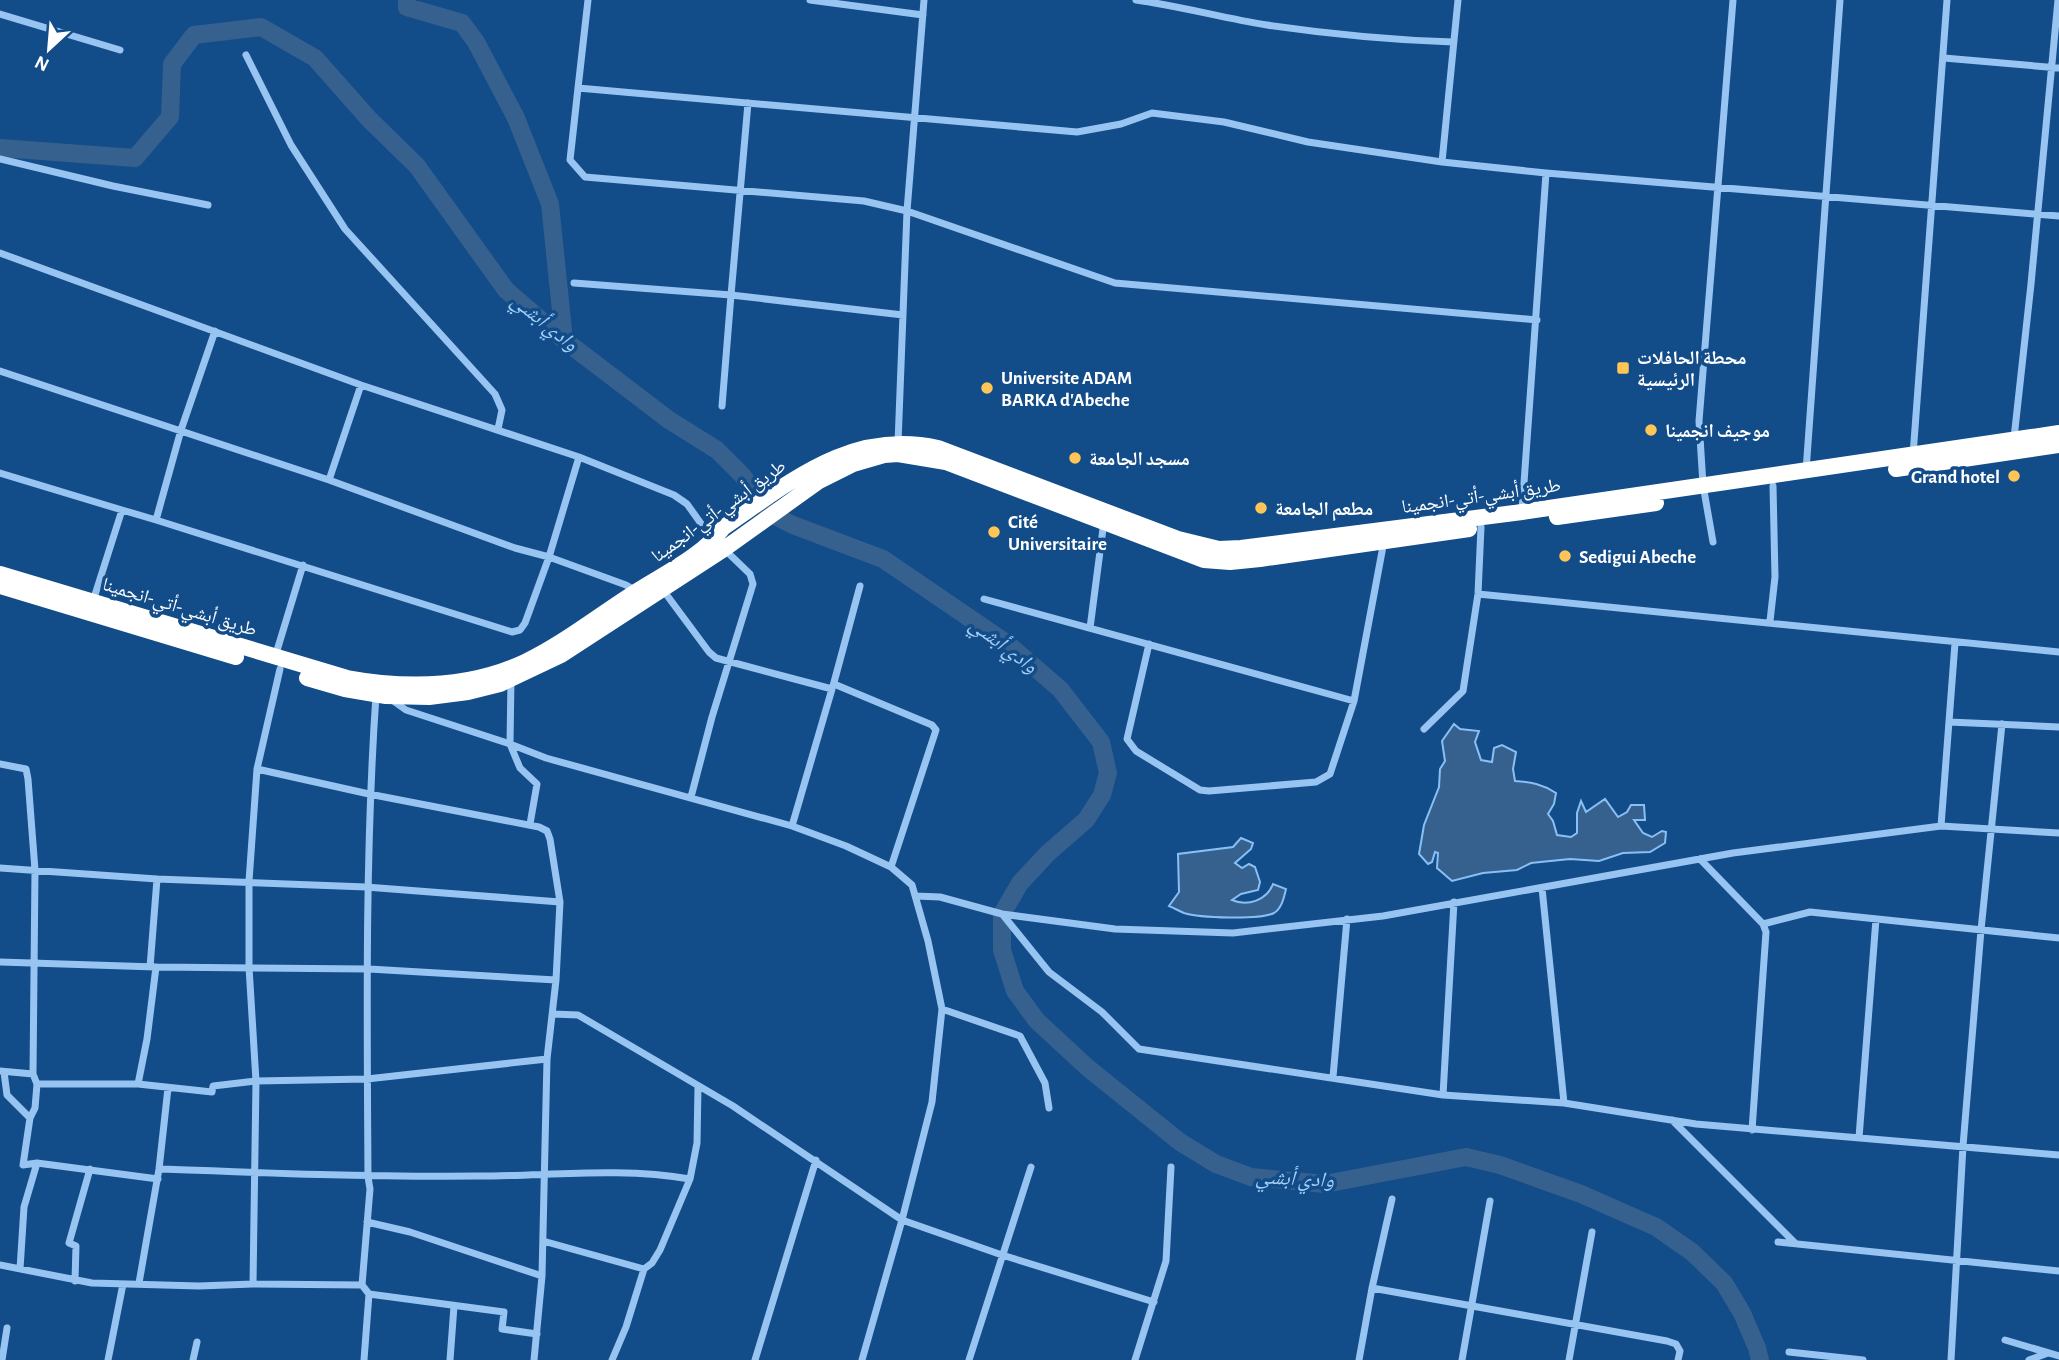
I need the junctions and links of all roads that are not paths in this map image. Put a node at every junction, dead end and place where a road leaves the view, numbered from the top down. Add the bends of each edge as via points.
1 (589, 0) edge
2 (810, 0) edge
3 (924, 0) edge
4 (1136, 0) edge
5 (1458, 0) edge
6 (1733, 0) edge
7 (1840, 0) edge
8 (1947, 0) edge
9 (2058, 0) edge
10 (0, 14) edge
11 (923, 15) junction
12 (1453, 42) junction
13 (120, 50) dead end
14 (246, 55) dead end
15 (1944, 58) junction
16 (2056, 68) edge
17 (578, 88) junction
18 (748, 103) junction
19 (914, 117) junction
20 (0, 159) edge
21 (1442, 162) junction
22 (1546, 173) junction
23 (1717, 188) junction
24 (740, 191) junction
25 (1825, 198) junction
26 (208, 205) dead end
27 (1930, 206) junction
28 (907, 211) junction
29 (2038, 215) junction
30 (2059, 216) edge
31 (0, 253) edge
32 (574, 283) dead end
33 (731, 295) junction
34 (903, 315) junction
35 (1537, 320) junction
36 (215, 331) junction
37 (0, 371) edge
38 (361, 385) junction
39 (722, 406) dead end
40 (498, 429) junction
41 (181, 430) junction
42 (2059, 433) edge
43 (2014, 439) junction
44 (898, 443) junction
45 (2059, 445) edge
46 (579, 457) junction
47 (1912, 461) junction
48 (1806, 471) junction
49 (0, 473) edge
50 (816, 475) junction
51 (329, 480) junction
52 (1773, 486) junction
53 (1704, 490) junction
54 (1600, 506) junction
55 (122, 510) junction
56 (1522, 512) junction
57 (1105, 518) junction
58 (156, 520) junction
59 (1481, 527) junction
60 (1384, 536) junction
61 (724, 539) junction
62 (1713, 542) dead end
63 (549, 557) junction
64 (303, 565) junction
65 (0, 574) edge
66 (660, 585) junction
67 (0, 586) edge
68 (860, 586) dead end
69 (1478, 594) junction
70 (640, 596) junction
71 (984, 599) dead end
72 (93, 601) junction
73 (1770, 621) junction
74 (139, 623) junction
75 (1090, 628) junction
76 (1955, 643) junction
77 (1149, 644) junction
78 (2059, 652) edge
79 (730, 660) junction
80 (277, 663) junction
81 (510, 674) junction
82 (833, 686) junction
83 (381, 695) junction
84 (1354, 701) junction
85 (1949, 722) junction
86 (2002, 724) junction
87 (2059, 727) edge
88 (1424, 729) dead end
89 (510, 744) junction
90 (0, 764) edge
91 (257, 769) junction
92 (369, 794) junction
93 (691, 797) junction
94 (530, 824) junction
95 (792, 826) junction
96 (1941, 826) junction
97 (1993, 828) junction
98 (2059, 833) edge
99 (1700, 859) junction
100 (891, 867) junction
101 (0, 868) edge
102 (35, 870) junction
103 (157, 879) junction
104 (249, 881) junction
105 (366, 887) junction
106 (1542, 888) junction
107 (916, 896) junction
108 (559, 902) junction
109 (1454, 902) junction
110 (1002, 914) junction
111 (1348, 919) junction
112 (1876, 919) junction
113 (1763, 924) junction
114 (1981, 930) junction
115 (2059, 938) edge
116 (0, 962) edge
117 (35, 963) junction
118 (153, 967) junction
119 (249, 967) junction
120 (369, 969) junction
121 (556, 980) junction
122 (943, 1009) junction
123 (553, 1014) junction
124 (547, 1059) junction
125 (2, 1072) edge
126 (33, 1074) junction
127 (1332, 1077) junction
128 (367, 1079) junction
129 (256, 1081) junction
130 (37, 1084) junction
131 (138, 1084) junction
132 (698, 1087) junction
133 (168, 1088) junction
134 (1443, 1095) junction
135 (1564, 1104) junction
136 (1049, 1108) dead end
137 (30, 1118) junction
138 (1672, 1120) junction
139 (1752, 1130) junction
140 (1859, 1138) junction
141 (1963, 1146) junction
142 (2059, 1155) edge
143 (816, 1160) junction
144 (37, 1163) junction
145 (1031, 1167) dead end
146 (1171, 1167) dead end
147 (90, 1169) junction
148 (159, 1169) junction
149 (254, 1172) junction
150 (544, 1176) junction
151 (368, 1177) junction
152 (158, 1179) junction
153 (690, 1179) junction
154 (1392, 1199) dead end
155 (1490, 1201) dead end
156 (902, 1220) junction
157 (367, 1222) junction
158 (1592, 1232) dead end
159 (543, 1241) junction
160 (1778, 1242) dead end
161 (1795, 1243) junction
162 (1002, 1255) junction
163 (1957, 1261) junction
164 (0, 1265) edge
165 (20, 1269) junction
166 (644, 1269) junction
167 (2059, 1271) edge
168 (542, 1276) junction
169 (75, 1281) junction
170 (139, 1283) junction
171 (122, 1284) junction
172 (253, 1284) junction
173 (362, 1285) junction
174 (1372, 1288) junction
175 (369, 1294) junction
176 (1154, 1302) junction
177 (454, 1306) junction
178 (1471, 1307) junction
179 (1575, 1323) junction
180 (7, 1328) dead end
181 (537, 1334) junction
182 (2005, 1340) dead end
183 (197, 1342) dead end
184 (1789, 1352) dead end
185 (2049, 1353) junction
186 (2059, 1356) edge
187 (2, 1360) edge
188 (108, 1360) edge
189 (193, 1360) edge
190 (364, 1360) edge
191 (450, 1360) edge
192 (534, 1360) edge
193 (612, 1360) edge
194 (755, 1360) edge
195 (862, 1360) edge
196 (969, 1360) edge
197 (1135, 1360) edge
198 (1359, 1360) edge
199 (1462, 1360) edge
200 (1569, 1360) edge
201 (1678, 1360) edge
202 (1863, 1360) edge
203 (1951, 1360) edge
204 (2029, 1360) edge

1 - 17 street
2 - 11 street
3 - 11 street
4 - 12 street via 1264,24
5 - 12 street
6 - 23 street
7 - 25 street
8 - 15 street
9 - 16 street
10 - 13 street
11 - 19 street
12 - 21 street
14 - 40 street via 291,145 345,229 495,394 502,410
15 - 16 street
15 - 27 street
16 - 29 street
17 - 18 street
17 - 24 street via 570,160 585,177
18 - 19 street
18 - 24 street
19 - 21 street via 1077,132 1152,113
19 - 28 street
20 - 26 street
21 - 22 street
22 - 23 street
22 - 35 street
23 - 25 street
23 - 53 street via 1699,421
24 - 28 street via 864,201
24 - 33 street
25 - 27 street
25 - 48 street
27 - 29 street
27 - 47 street
28 - 34 street
28 - 35 street via 1115,283
29 - 30 street
29 - 43 street
31 - 36 street
32 - 33 street
33 - 34 street
33 - 39 street
34 - 44 street
35 - 56 street
36 - 38 street
36 - 41 street
37 - 41 street
38 - 40 street
38 - 51 street
40 - 46 street
41 - 51 street
41 - 58 street
42 - 43 highway
43 - 47 highway
44 - 50 highway, طريق أبشي-أتي-انجمينا via 852,450
44 - 57 highway, طريق أبشي-أتي-انجمينا via 938,448
45 - 47 highway
46 - 61 street via 674,495
46 - 63 street
47 - 48 highway
47 - 52 highway
48 - 53 highway
49 - 55 street
50 - 57 highway via 884,455 924,457
50 - 61 highway
51 - 63 street
52 - 53 highway
52 - 73 street via 1775,577
53 - 54 highway
53 - 62 street
54 - 56 highway, طريق أبشي-أتي-انجمينا
54 - 59 highway
55 - 58 street
55 - 72 street
56 - 60 highway, طريق أبشي-أتي-انجمينا
57 - 60 highway via 1184,554 1219,562
57 - 75 street
58 - 64 street
59 - 60 highway
59 - 69 street
60 - 84 street
61 - 66 highway
61 - 79 street via 753,584
63 - 64 street via 525,623 512,632
63 - 70 street via 626,585
64 - 80 street
65 - 72 highway, طريق أبشي-أتي-انجمينا
66 - 70 highway
66 - 79 street via 709,652
67 - 74 highway
68 - 82 street
69 - 73 street
69 - 88 street via 1463,691
70 - 81 highway via 561,655
71 - 75 street
72 - 74 highway, طريق أبشي-أتي-انجمينا
73 - 76 street
74 - 80 highway
75 - 77 street
76 - 78 street
76 - 85 street
77 - 84 street
77 - 84 street via 1127,739 1136,751 1200,790 1324,779 1330,774
79 - 82 street
79 - 93 street
80 - 81 highway, طريق أبشي-أتي-انجمينا via 392,685 431,685
80 - 83 highway via 345,689
80 - 91 street
81 - 83 highway via 468,692
81 - 89 street
82 - 95 street
82 - 100 street via 936,730
83 - 89 street via 406,710
83 - 92 street
85 - 86 street
85 - 96 street
86 - 87 street
86 - 97 street
89 - 93 street
89 - 94 street via 520,768 537,784
90 - 102 street via 26,769
91 - 92 street
91 - 104 street
92 - 94 street
92 - 105 street
93 - 95 street
94 - 108 street via 547,831 550,839
95 - 100 street
96 - 97 street
96 - 99 street
97 - 98 street
97 - 114 street
99 - 106 street
99 - 113 street
100 - 107 street via 912,885
101 - 102 street
102 - 103 street
102 - 117 street
103 - 104 street
103 - 118 street
104 - 105 street
104 - 119 street
105 - 108 street
105 - 120 street
106 - 109 street
106 - 135 street
107 - 110 street via 940,897
107 - 122 street
108 - 121 street
109 - 111 street
109 - 134 street
110 - 111 street via 1115,929 1233,933
110 - 127 street via 1049,972 1102,1012 1139,1049
111 - 127 street
112 - 113 street via 1810,912
112 - 114 street
112 - 140 street
113 - 139 street
114 - 115 street
114 - 141 street
116 - 117 street
117 - 118 street
117 - 126 street
118 - 119 street
118 - 131 street via 148,1039
119 - 120 street
119 - 129 street
120 - 121 street
120 - 128 street
121 - 123 street
122 - 136 street via 1020,1036 1045,1083
122 - 156 street via 932,1102
123 - 124 street
123 - 132 street via 578,1015
124 - 128 street
124 - 150 street
125 - 126 street
125 - 137 street via 7,1095
126 - 130 street
127 - 134 street
128 - 129 street
128 - 151 street
129 - 133 street via 213,1086 212,1092
129 - 149 street
130 - 131 street
130 - 137 street
131 - 133 street
132 - 143 street
132 - 153 street
133 - 148 street
134 - 135 street
135 - 138 street
137 - 144 street via 23,1165
138 - 139 street
138 - 161 street
139 - 140 street
140 - 141 street
141 - 142 street
141 - 163 street
143 - 156 street
143 - 194 street
144 - 147 street
144 - 165 street via 23,1207
145 - 162 street
146 - 176 street via 1166,1261
147 - 152 street
147 - 169 street via 69,1243 76,1246
148 - 149 street
148 - 152 street
149 - 151 street
149 - 172 street
150 - 151 street
150 - 153 street via 621,1173
150 - 159 street
151 - 157 street
152 - 170 street
153 - 166 street via 660,1250
154 - 174 street
155 - 178 street
156 - 162 street
156 - 195 street
157 - 168 street
157 - 173 street
158 - 179 street
159 - 166 street
159 - 168 street
160 - 161 street
161 - 163 street
162 - 176 street
162 - 196 street
163 - 167 street
163 - 203 street
164 - 165 street
165 - 169 street
166 - 193 street
168 - 181 street
169 - 171 street
170 - 171 street
170 - 172 street
171 - 188 street
172 - 173 street
173 - 175 street
174 - 178 street
174 - 198 street
175 - 177 street
175 - 190 street
176 - 197 street
177 - 181 street via 504,1312 502,1329
177 - 191 street
178 - 179 street
178 - 199 street
179 - 200 street
179 - 201 street via 1667,1340 1680,1351
180 - 187 street
181 - 192 street
182 - 185 street
183 - 189 street
184 - 202 street
185 - 186 street
185 - 204 street

